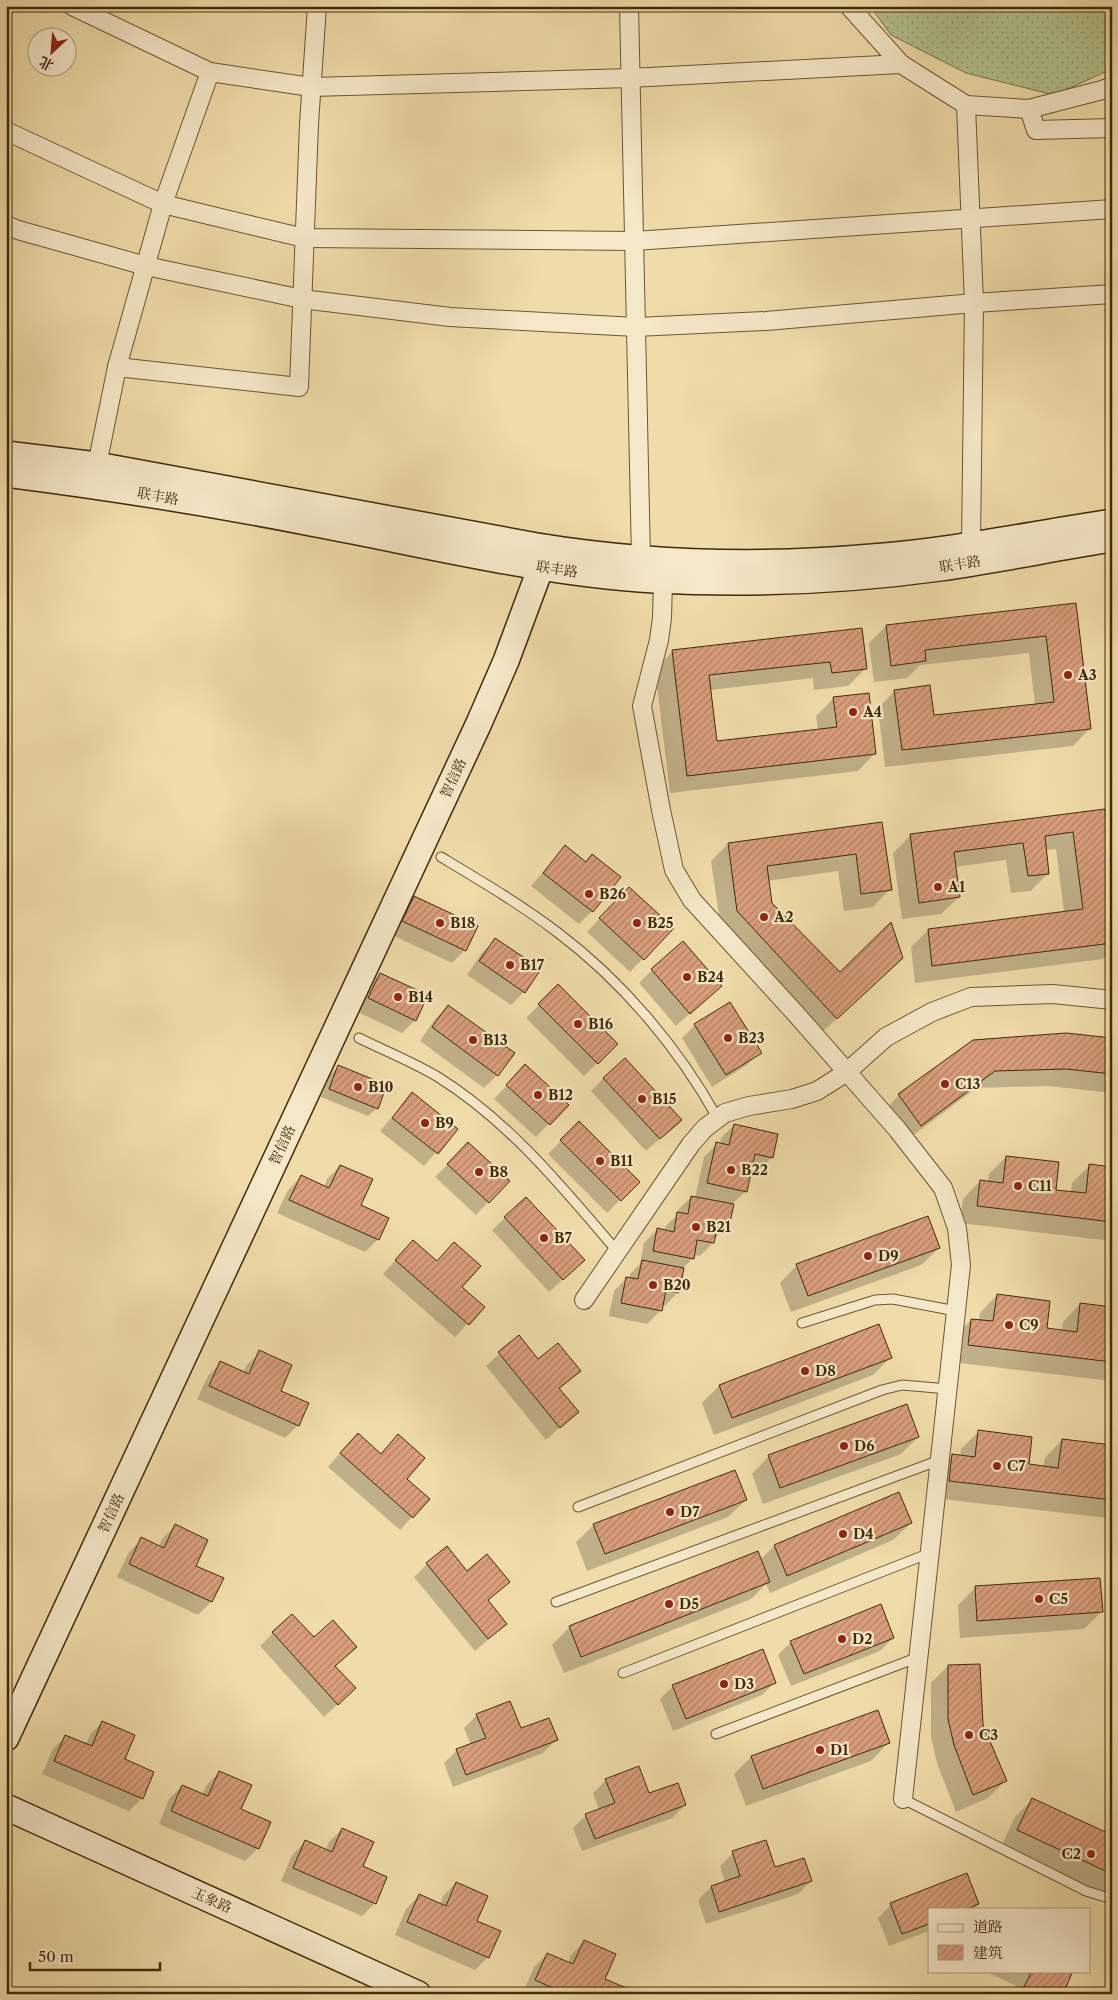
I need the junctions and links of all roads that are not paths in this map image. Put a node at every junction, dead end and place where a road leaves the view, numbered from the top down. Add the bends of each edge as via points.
1 (72, 6) edge
2 (317, 6) edge
3 (629, 6) edge
4 (849, 6) edge
5 (902, 64) junction
6 (210, 72) junction
7 (630, 78) junction
8 (1112, 86) edge
9 (312, 87) junction
10 (966, 105) junction
11 (1029, 109) junction
12 (1112, 128) edge
13 (6, 132) edge
14 (163, 204) junction
15 (1112, 209) edge
16 (971, 217) junction
17 (6, 225) edge
18 (304, 238) junction
19 (634, 241) junction
20 (146, 266) junction
21 (1112, 294) edge
22 (302, 299) junction
23 (974, 303) junction
24 (636, 327) junction
25 (117, 367) junction
26 (6, 454) edge
27 (97, 465) junction
28 (6, 474) edge
29 (1112, 522) edge
30 (1112, 539) edge
31 (971, 544) junction
32 (539, 556) junction
33 (641, 559) junction
34 (663, 580) junction
35 (441, 857) dead end
36 (1112, 1000) edge
37 (359, 1038) dead end
38 (847, 1072) junction
39 (718, 1118) junction
40 (618, 1252) junction
41 (584, 1300) dead end
42 (956, 1311) junction
43 (802, 1323) dead end
44 (948, 1389) junction
45 (940, 1460) junction
46 (578, 1507) dead end
47 (930, 1553) junction
48 (556, 1602) dead end
49 (919, 1657) junction
50 (623, 1673) dead end
51 (6, 1716) edge
52 (716, 1734) dead end
53 (6, 1738) edge
54 (903, 1799) joint
55 (6, 1807) edge
56 (6, 1818) edge
57 (1112, 1899) edge
58 (394, 1994) edge
59 (418, 1994) edge

1 - 6 street
2 - 9 street
3 - 7 street
4 - 5 street
5 - 7 street
5 - 10 street
6 - 9 street
6 - 14 street
7 - 9 street
7 - 19 street
8 - 11 street
9 - 18 street
10 - 11 street
10 - 16 street
11 - 12 street via 1036,130
13 - 14 street
14 - 18 street
14 - 20 street
15 - 16 street
16 - 19 street
16 - 23 street
17 - 20 street
18 - 19 street
18 - 22 street
19 - 24 street
20 - 22 street
20 - 25 street
21 - 23 street
22 - 24 street via 450,317
22 - 25 street via 299,387
23 - 24 street via 766,321
23 - 31 street
24 - 33 street
25 - 27 street
26 - 27 street, 联丰路
27 - 32 street, 联丰路
28 - 32 street, 联丰路 via 116,488 468,555
29 - 31 street, 联丰路
30 - 34 street, 联丰路 via 894,574 748,582
31 - 33 street, 联丰路 via 874,557 789,563
32 - 33 street, 联丰路
32 - 34 street, 联丰路 via 594,575
32 - 51 street, 智信路 via 470,719
32 - 53 street, 智信路 via 506,661 479,723
34 - 38 street via 660,640 642,706 674,870 692,900
35 - 39 lane via 558,932 609,977 660,1032 699,1085
36 - 38 street via 1053,994 971,997 932,1012 886,1037
37 - 40 lane via 437,1077 494,1118 546,1167
38 - 39 street via 817,1091 749,1106
38 - 42 street via 943,1188 957,1228 961,1265
39 - 40 street via 691,1144
40 - 41 street
42 - 43 lane via 893,1299 875,1300
42 - 44 street
44 - 45 street
44 - 46 lane via 902,1385 882,1390
45 - 47 street
45 - 48 lane
47 - 49 street
47 - 50 lane
49 - 52 lane
49 - 54 street
54 - 57 lane via 1086,1891
55 - 59 street, 玉象路
56 - 58 street, 玉象路

